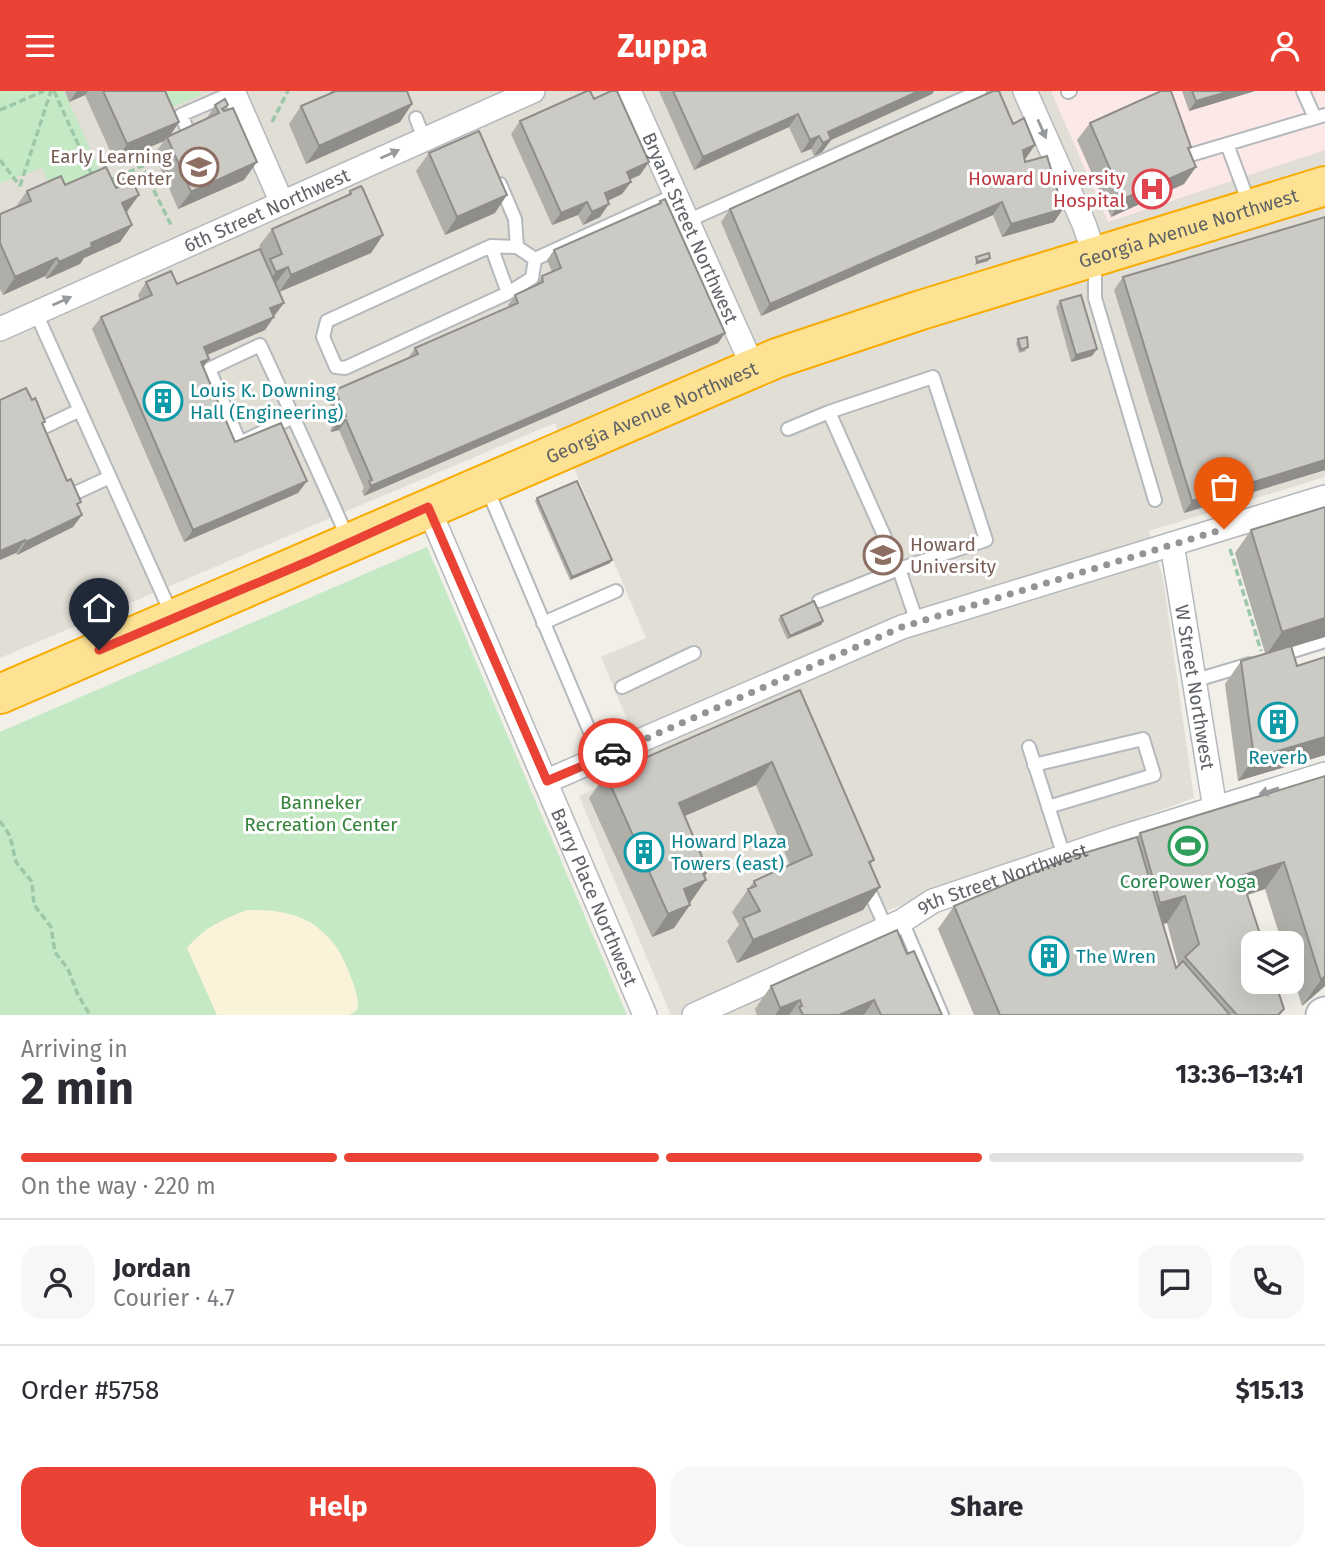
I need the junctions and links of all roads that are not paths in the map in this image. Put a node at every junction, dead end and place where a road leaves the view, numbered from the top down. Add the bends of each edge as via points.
1 (233, 91) edge
2 (533, 91) edge
3 (629, 91) edge
4 (980, 91) edge
5 (1025, 91) edge
6 (1303, 91) edge
7 (1320, 117) edge
8 (188, 131) edge
9 (1178, 135) edge
10 (1227, 144) junction
11 (495, 173) edge
12 (1325, 186) edge
13 (675, 194) junction
14 (282, 203) junction
15 (1251, 209) junction
16 (687, 221) junction
17 (491, 246) junction
18 (517, 247) junction
19 (1095, 256) junction
20 (535, 259) junction
21 (508, 293) junction
22 (36, 313) junction
23 (0, 329) edge
24 (753, 367) junction
25 (80, 410) junction
26 (829, 412) junction
27 (293, 417) junction
28 (40, 429) edge
29 (789, 429) dead end
30 (110, 477) junction
31 (484, 483) junction
32 (71, 495) edge
33 (1325, 497) edge
34 (1155, 500) dead end
35 (428, 507) junction
36 (349, 543) junction
37 (1172, 544) junction
38 (899, 569) junction
39 (617, 591) dead end
40 (820, 601) dead end
41 (173, 618) junction
42 (917, 622) junction
43 (543, 623) junction
44 (1325, 641) edge
45 (694, 653) dead end
46 (1193, 681) junction
47 (622, 687) dead end
48 (0, 694) edge
49 (1029, 747) dead end
50 (600, 758) junction
51 (1034, 765) junction
52 (1325, 774) edge
53 (547, 781) junction
54 (1048, 807) junction
55 (1216, 819) junction
56 (1064, 856) junction
57 (858, 864) edge
58 (885, 928) junction
59 (645, 1015) edge
60 (694, 1015) edge
61 (942, 1015) edge

1 - 8 lane via 180,115
1 - 14 street
14 -> 2 street, 6th Street Northwest via 420,129 473,123
3 - 13 street, Bryant Street Northwest
4 - 16 lane
5 -> 19 street
6 - 7 lane
7 - 10 lane
9 - 10 lane via 1186,156
10 - 15 lane
11 - 18 lane via 515,219
12 - 15 highway, Georgia Avenue Northwest
13 - 16 street, Bryant Street Northwest
13 - 20 lane
22 -> 14 street, 6th Street Northwest
15 - 19 highway, Georgia Avenue Northwest
16 - 24 street, Bryant Street Northwest
17 - 18 lane
17 - 21 lane
17 - 21 lane via 327,321 323,337 336,367 345,368
18 - 20 lane
19 - 24 highway, Georgia Avenue Northwest
19 - 34 lane via 1095,298
20 - 21 lane via 532,278
22 - 23 street, 6th Street Northwest
22 - 25 lane
24 - 31 highway, Georgia Avenue Northwest
25 - 28 lane
25 - 30 lane
26 - 29 lane
26 - 38 lane
26 - 38 lane via 933,377 986,540
27 - 27 lane via 260,345 209,369 240,443
27 - 36 lane
30 - 32 lane
30 - 41 lane
31 - 35 highway, Georgia Avenue Northwest
31 - 43 lane
33 - 37 street
35 - 36 highway, Georgia Avenue Northwest
35 - 53 street, Barry Place Northwest
36 - 41 highway, Georgia Avenue Northwest
37 - 42 street
37 - 46 street, W Street Northwest
38 - 40 lane
38 - 42 lane
39 - 43 lane
41 - 48 highway, Georgia Avenue Northwest
42 - 50 street via 864,642 780,685
43 - 50 lane
44 - 46 lane
45 - 47 lane
46 - 55 street, W Street Northwest
49 - 51 lane
50 - 53 street
51 - 54 lane
51 - 54 lane via 1143,739 1154,775
52 -> 55 street, 9th Street Northwest
53 - 59 street, Barry Place Northwest
54 - 56 lane
55 - 56 street, 9th Street Northwest
56 - 58 street, 9th Street Northwest via 933,901
57 - 58 lane
58 - 60 street, 9th Street Northwest
58 - 61 lane

